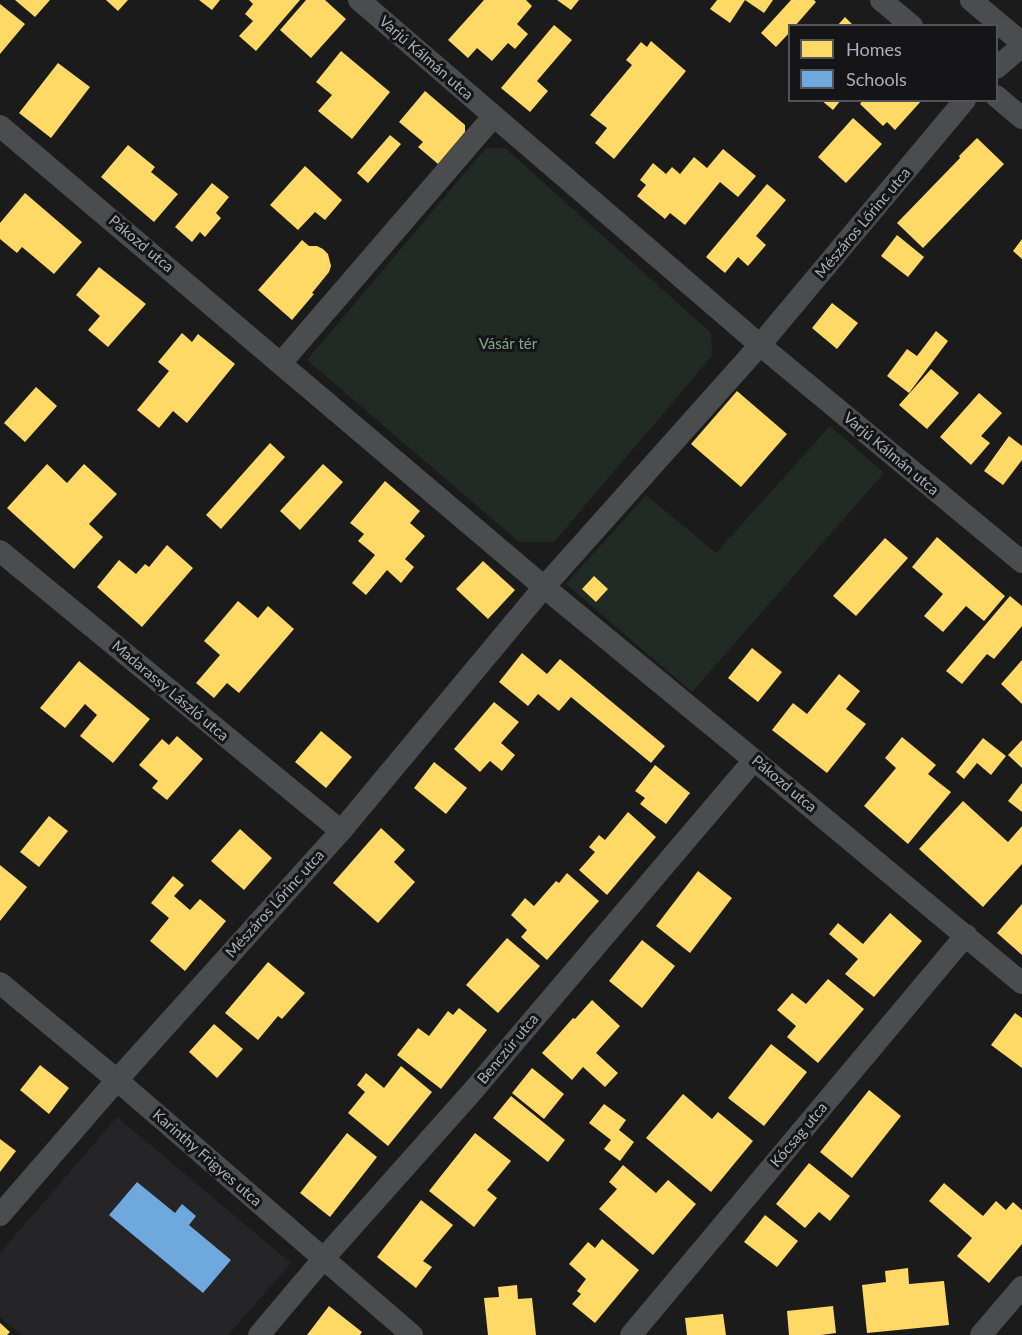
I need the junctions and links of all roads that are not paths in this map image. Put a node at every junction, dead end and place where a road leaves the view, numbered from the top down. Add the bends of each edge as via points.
1 (359, 0) edge
2 (881, 0) edge
3 (971, 0) edge
4 (910, 24) edge
5 (1022, 44) edge
6 (998, 66) edge
7 (998, 98) edge
8 (963, 102) edge
9 (493, 117) junction
10 (1022, 118) edge
11 (0, 126) edge
12 (760, 345) junction
13 (281, 363) junction
14 (0, 551) edge
15 (1022, 562) edge
16 (544, 587) junction
17 (754, 760) junction
18 (341, 831) junction
19 (966, 935) junction
20 (0, 983) edge
21 (1022, 983) edge
22 (117, 1080) junction
23 (0, 1215) edge
24 (324, 1258) junction
25 (1022, 1287) edge
26 (259, 1335) edge
27 (412, 1335) edge
28 (631, 1335) edge
29 (981, 1335) edge

1 - 9 street, Varjú Kálmán utca
2 - 4 street
3 - 5 street
5 - 6 street
7 - 10 street
8 - 12 street, Mészáros Lőrinc utca
9 - 12 street
9 - 13 street
11 - 13 street, Pákozd utca
12 - 15 street, Varjú Kálmán utca
12 - 16 street
13 - 16 street
14 - 18 street, Madarassy László utca
16 - 17 street, Pákozd utca
16 - 18 street, Mészáros Lőrinc utca
17 - 19 street, Pákozd utca
17 - 24 street, Benczúr utca via 471,1093
18 - 22 street, Mészáros Lőrinc utca
19 - 21 street, Pákozd utca
19 - 28 street, Kócsag utca
20 - 22 street, Karinthy Frigyes utca
22 - 23 street, Mészáros Lőrinc utca
22 - 24 street, Karinthy Frigyes utca
24 - 26 street, Benczúr utca
24 - 27 street, Karinthy Frigyes utca
25 - 29 street

